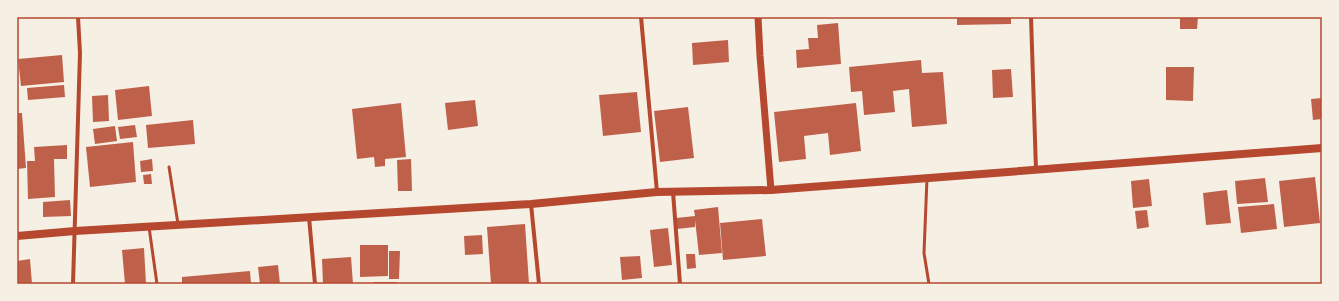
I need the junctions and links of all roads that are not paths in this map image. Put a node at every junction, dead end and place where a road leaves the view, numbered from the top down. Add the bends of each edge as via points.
1 (78, 17) edge
2 (641, 17) edge
3 (758, 17) edge
4 (1031, 17) edge
5 (1322, 148) edge
6 (169, 167) dead end
7 (1036, 170) junction
8 (928, 177) junction
9 (771, 190) junction
10 (657, 192) junction
11 (673, 192) junction
12 (531, 204) junction
13 (309, 217) junction
14 (178, 226) junction
15 (149, 227) junction
16 (75, 231) junction
17 (17, 236) edge
18 (73, 284) edge
19 (157, 284) edge
20 (315, 284) edge
21 (539, 284) edge
22 (680, 284) edge
23 (929, 284) edge

1 - 16 street via 80,53
2 - 10 street
3 - 9 street
4 - 7 street
5 - 7 main road
6 - 14 lane
7 - 8 main road
8 - 9 main road
8 - 23 lane via 924,253
9 - 11 main road
10 - 11 main road
10 - 12 main road
11 - 22 street
12 - 13 main road
12 - 21 street
13 - 14 main road
13 - 20 street
14 - 15 main road
15 - 16 main road
15 - 19 lane
16 - 17 main road
16 - 18 street

